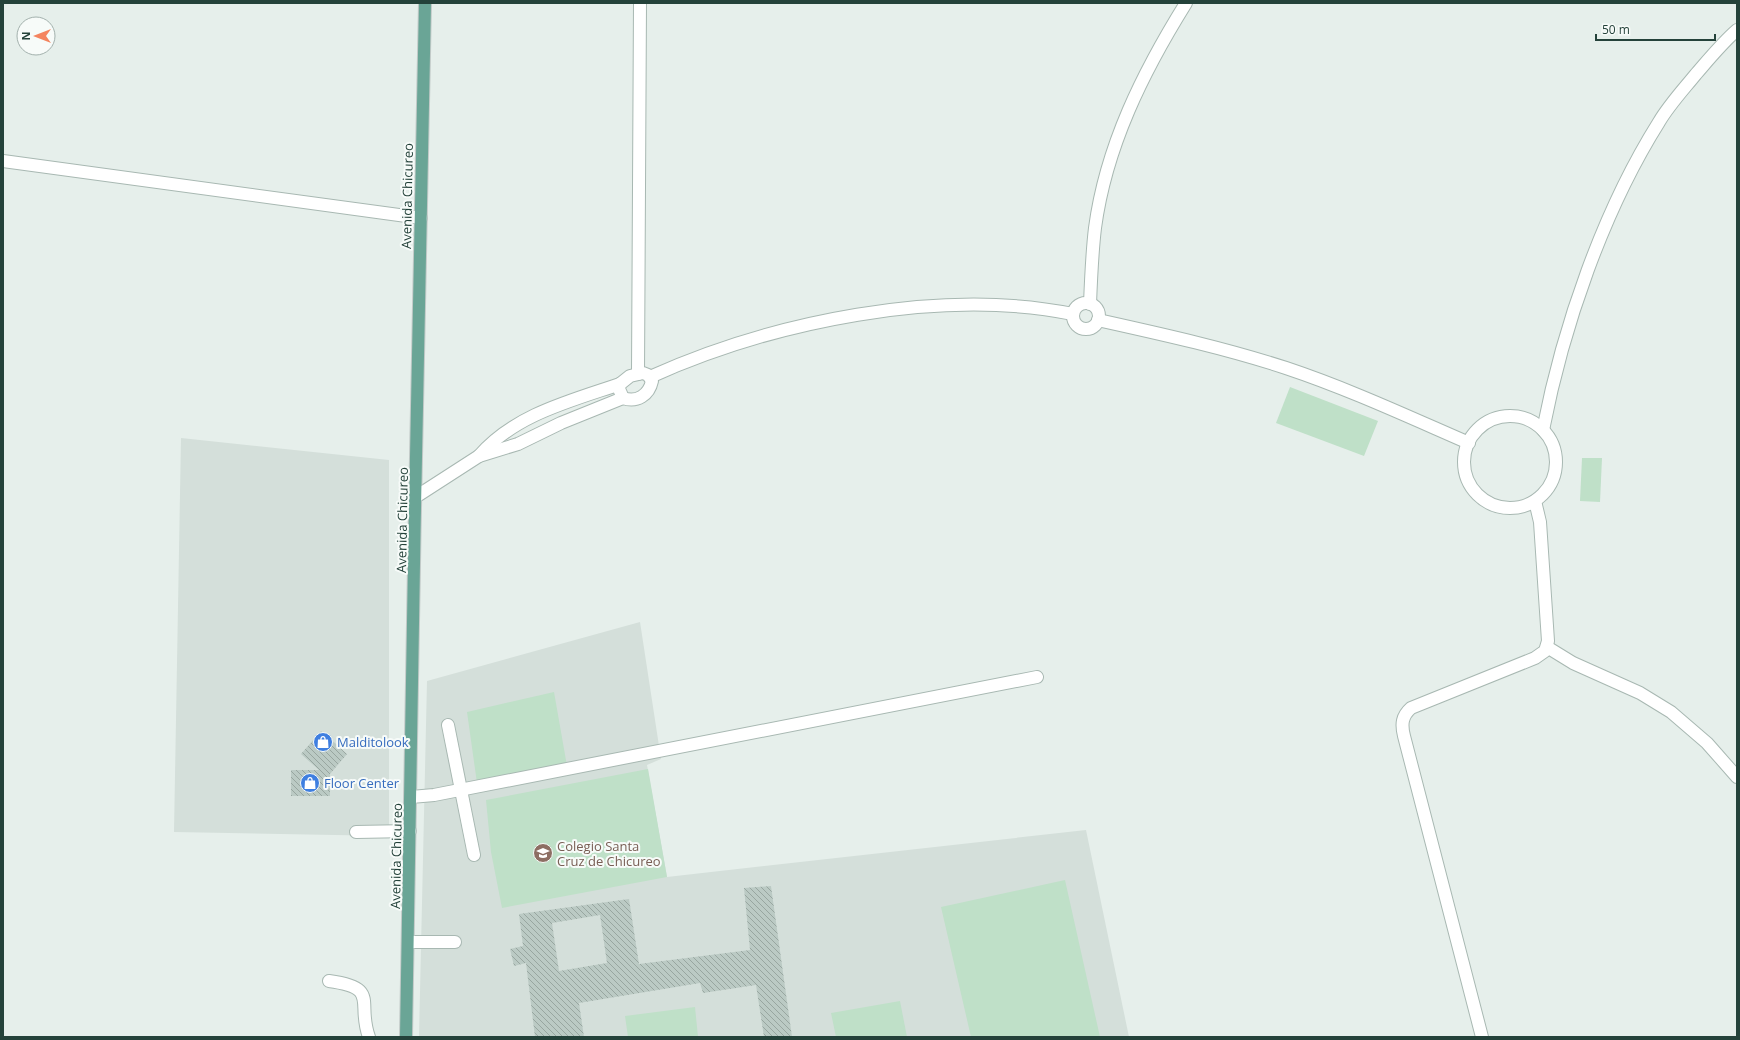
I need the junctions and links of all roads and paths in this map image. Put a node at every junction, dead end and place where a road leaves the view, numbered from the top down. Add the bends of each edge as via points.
1 (426, 3) edge
2 (640, 3) edge
3 (1186, 3) edge
4 (1737, 30) edge
5 (3, 161) edge
6 (421, 218) junction
7 (1090, 304) junction
8 (1072, 314) junction
9 (1098, 320) junction
10 (638, 374) junction
11 (650, 377) junction
12 (620, 384) junction
13 (623, 398) junction
14 (1543, 430) junction
15 (1469, 443) junction
16 (479, 456) junction
17 (417, 496) junction
18 (1535, 501) junction
19 (1547, 647) junction
20 (1037, 677) dead end
21 (448, 725) dead end
22 (1737, 777) edge
23 (461, 790) junction
24 (411, 796) junction
25 (410, 831) junction
26 (356, 832) dead end
27 (474, 855) dead end
28 (408, 942) junction
29 (455, 942) dead end
30 (329, 981) dead end
31 (369, 1037) edge
32 (406, 1037) edge
33 (1482, 1037) edge

1 - 6 main road, Avenida Chicureo
2 - 10 street
3 - 7 street via 1141,84 1114,144 1095,227
4 - 14 street via 1703,66 1659,121 1630,175 1600,240 1572,317
5 - 6 street
6 - 17 main road, Avenida Chicureo
7 - 8 street via 1077,306
7 - 9 street via 1097,310
8 - 9 street via 1074,323 1080,329 1089,329
8 - 11 street via 1028,306 987,304 915,308 871,314 818,322 752,339 697,357
9 - 15 street via 1204,344 1287,368
10 - 11 street via 644,373
10 - 12 street via 630,376
11 - 13 street via 651,385 646,394 633,400
12 - 13 street via 619,389
12 - 16 street via 538,414 510,428
13 - 16 street via 518,444
14 - 15 street via 1520,417 1502,417 1486,424
14 - 18 street via 1552,443 1556,468 1551,483
15 - 18 street via 1465,466 1469,481 1478,494 1490,503 1505,508 1520,507
16 - 17 street
17 - 24 main road, Avenida Chicureo
18 - 19 street via 1540,522
19 - 22 street via 1573,663 1640,693 1671,712 1707,743
19 - 33 street via 1535,658 1411,708 1402,723
20 - 23 street
21 - 23 street
23 - 24 street
23 - 27 street
24 - 25 main road, Avenida Chicureo
25 - 26 street
25 - 28 main road, Avenida Chicureo
28 - 29 street
28 - 32 main road, Avenida Chicureo
30 - 31 street via 348,983 362,994

